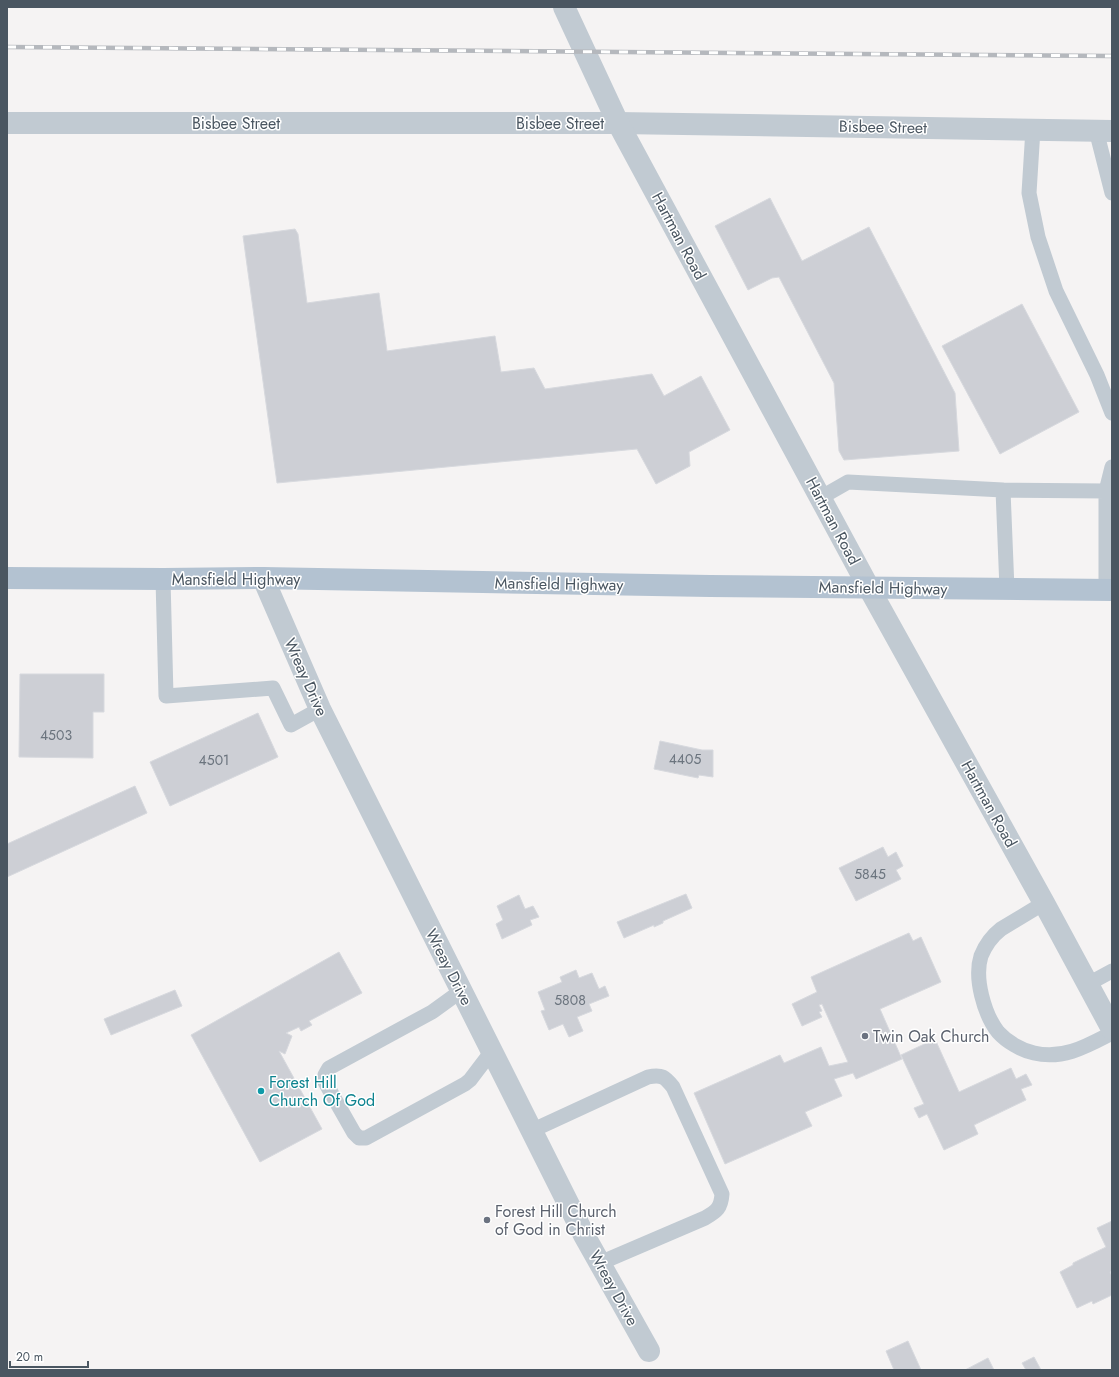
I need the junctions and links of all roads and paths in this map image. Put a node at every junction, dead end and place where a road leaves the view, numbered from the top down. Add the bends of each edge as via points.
1 (564, 7) edge
2 (7, 123) edge
3 (618, 123) junction
4 (1033, 129) junction
5 (1104, 130) edge
6 (1112, 193) edge
7 (1112, 413) edge
8 (1112, 467) edge
9 (1003, 490) junction
10 (1106, 491) junction
11 (820, 498) junction
12 (7, 578) edge
13 (263, 578) junction
14 (163, 579) junction
15 (869, 588) junction
16 (1006, 589) junction
17 (1109, 590) edge
18 (320, 709) junction
19 (1044, 903) junction
20 (1112, 971) edge
21 (1088, 984) junction
22 (461, 991) junction
23 (1112, 1029) edge
24 (1112, 1033) edge
25 (492, 1051) junction
26 (531, 1131) junction
27 (600, 1263) junction
28 (649, 1351) dead end

1 - 3 street, Hartman Road
2 - 3 street, Bisbee Street
3 - 4 street, Bisbee Street
3 - 11 street, Hartman Road
4 - 5 street, Bisbee Street
4 - 7 lane via 1029,193 1038,237 1056,292
5 - 6 lane
8 - 10 lane
9 - 10 lane
9 - 11 lane via 848,482
9 - 16 lane
10 - 17 lane
11 - 15 street, Hartman Road
12 - 14 main road, Mansfield Highway
13 - 14 main road, Mansfield Highway
13 - 15 main road, Mansfield Highway
13 - 18 street, Wreay Drive
14 - 18 lane via 166,696 274,688 291,725
15 - 16 main road, Mansfield Highway
15 - 19 street, Hartman Road
16 - 17 main road, Mansfield Highway
18 - 22 street, Wreay Drive
19 - 21 street, Hartman Road
19 - 24 lane via 995,934 981,956 981,993 992,1021 998,1032 1010,1043 1045,1055 1081,1050
20 - 21 lane
21 - 23 street, Hartman Road
22 - 25 street, Wreay Drive
22 - 25 lane via 432,1012 329,1068 325,1082 354,1134 359,1138 366,1138 465,1084
25 - 26 street, Wreay Drive
26 - 27 street, Wreay Drive
26 - 27 lane via 648,1077 658,1075 667,1079 674,1087 722,1194 721,1204 716,1212 705,1218
27 - 28 street, Wreay Drive

